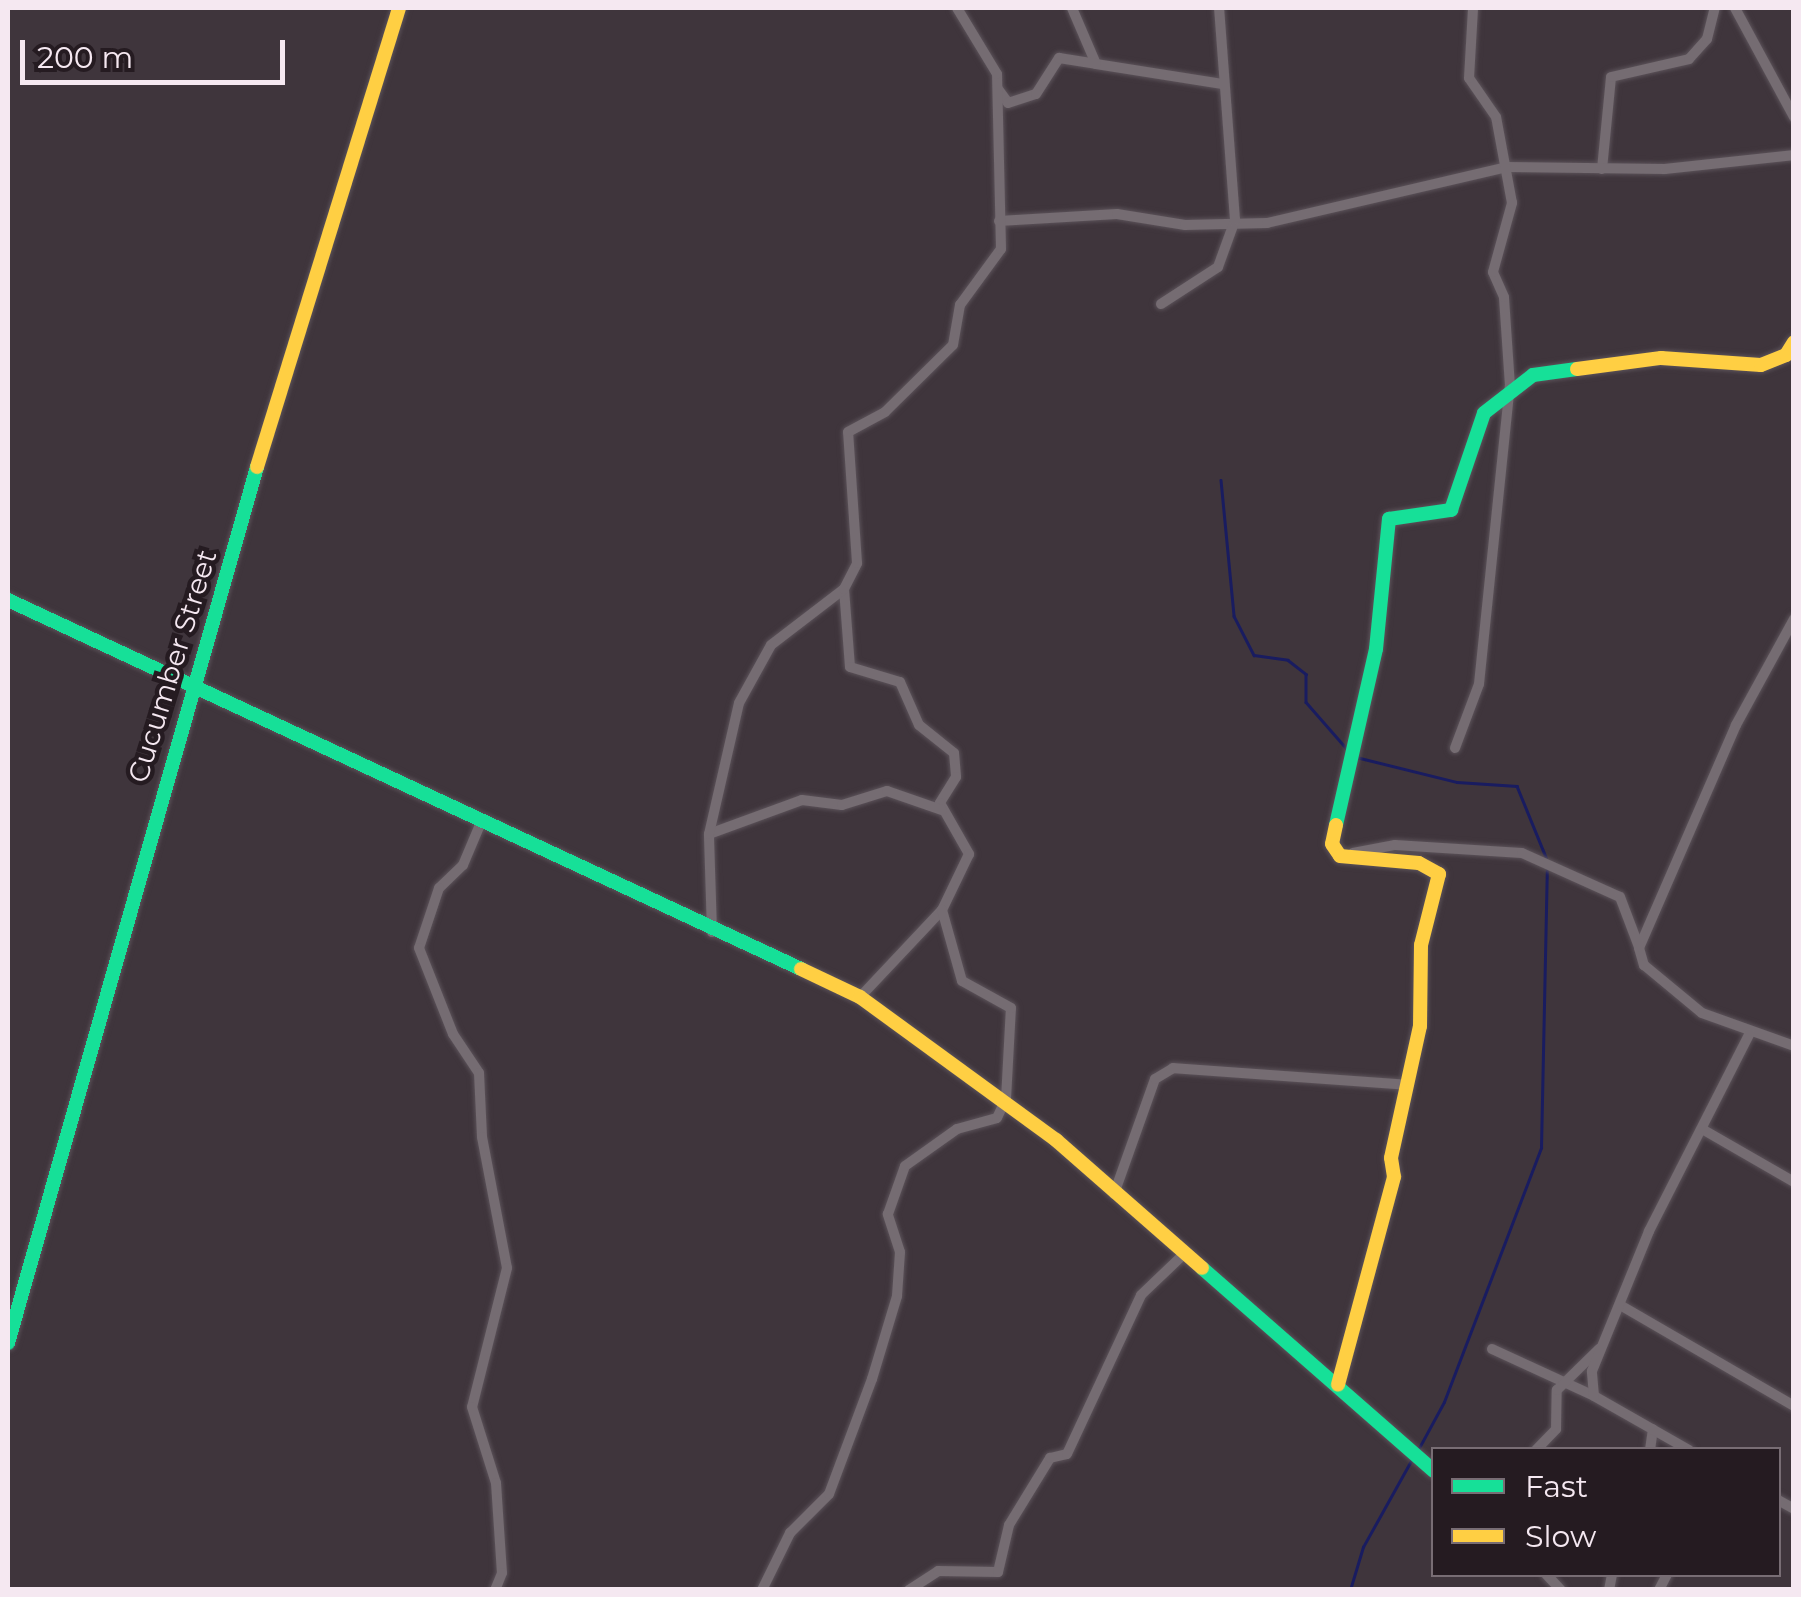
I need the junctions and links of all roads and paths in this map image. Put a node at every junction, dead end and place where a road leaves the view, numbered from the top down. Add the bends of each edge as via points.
1 (399, 8) edge
2 (957, 8) edge
3 (1072, 8) edge
4 (1219, 8) edge
5 (1473, 8) edge
6 (1715, 8) edge
7 (1736, 8) edge
8 (1096, 64) junction
9 (1222, 84) junction
10 (998, 88) junction
11 (1794, 117) edge
12 (1794, 155) edge
13 (1507, 168) junction
14 (1602, 170) junction
15 (1236, 220) junction
16 (999, 221) junction
17 (1161, 304) dead end
18 (1794, 342) edge
19 (1510, 386) junction
20 (844, 590) junction
21 (8, 600) edge
22 (1794, 619) edge
23 (190, 681) junction
24 (1455, 748) dead end
25 (942, 810) junction
26 (482, 820) junction
27 (710, 834) junction
28 (1340, 856) junction
29 (942, 910) junction
30 (712, 934) junction
31 (1639, 948) junction
32 (860, 997) junction
33 (1750, 1033) junction
34 (1794, 1046) edge
35 (1408, 1086) junction
36 (1006, 1099) junction
37 (1702, 1128) junction
38 (1794, 1182) edge
39 (1114, 1194) junction
40 (1182, 1256) junction
41 (1620, 1306) junction
42 (8, 1343) edge
43 (1604, 1344) junction
44 (1492, 1348) dead end
45 (1564, 1385) junction
46 (1338, 1386) junction
47 (1594, 1396) junction
48 (1794, 1406) edge
49 (1653, 1429) junction
50 (1539, 1447) edge
51 (1650, 1447) edge
52 (1684, 1447) edge
53 (1431, 1468) edge
54 (494, 1590) edge
55 (762, 1590) edge
56 (909, 1590) edge

1 - 23 street, Cucumber Street
2 - 10 street via 992,64
3 - 8 street
4 - 9 street
5 - 13 street via 1469,78 1496,117
6 - 14 street via 1706,39 1689,59 1610,77
7 - 11 street
8 - 9 street
8 - 10 street via 1059,58 1036,94 1008,102
9 - 15 street via 1231,106
10 - 16 street
12 - 14 street
13 - 14 street
13 - 15 street via 1336,212
13 - 19 street via 1512,203 1493,272 1504,297
15 - 16 street via 1185,226 1117,214
15 - 17 street via 1218,267
16 - 20 street via 1001,249 960,304 953,345 885,412 848,432 858,548
18 - 19 street via 1786,355 1761,365 1661,358 1533,375
19 - 24 street via 1479,684
19 - 28 street via 1478,424 1451,510 1390,519 1376,649 1332,819
20 - 25 street via 850,668 900,682 920,725 954,753 958,767
20 - 27 street via 772,645 754,671 721,761 724,798
21 - 23 street
22 - 31 street via 1736,724
23 - 26 street
23 - 42 street, Cucumber Street
25 - 27 street via 887,791 842,805 802,800
25 - 29 street via 969,854
26 - 30 street
26 - 54 street via 463,866 439,888 419,948 453,1034 479,1073 482,1137 505,1253 508,1287 472,1407 496,1483 502,1573
27 - 30 street
28 - 31 street via 1395,844 1522,853 1620,896
28 - 35 street via 1419,863 1439,874 1421,945
29 - 32 street
29 - 36 street via 947,949 962,981 1011,1008
30 - 32 street
31 - 33 street via 1644,965 1682,1000
32 - 36 street
33 - 34 street
33 - 37 street
35 - 39 street via 1172,1068 1156,1079
35 - 46 street via 1377,1256
36 - 39 street
36 - 55 street via 997,1118 957,1129 904,1166 888,1214 900,1252 896,1296 872,1379 829,1494 790,1533
37 - 38 street
37 - 41 street
39 - 40 street
40 - 46 street
40 - 56 street via 1142,1296 1067,1454 1050,1458 1009,1525 998,1572 938,1571
41 - 43 street
41 - 48 street
43 - 45 street
43 - 47 street via 1592,1372
44 - 45 street
45 - 47 street
45 - 50 street via 1553,1400 1556,1429
46 - 53 street
47 - 49 street
49 - 51 street
49 - 52 street

